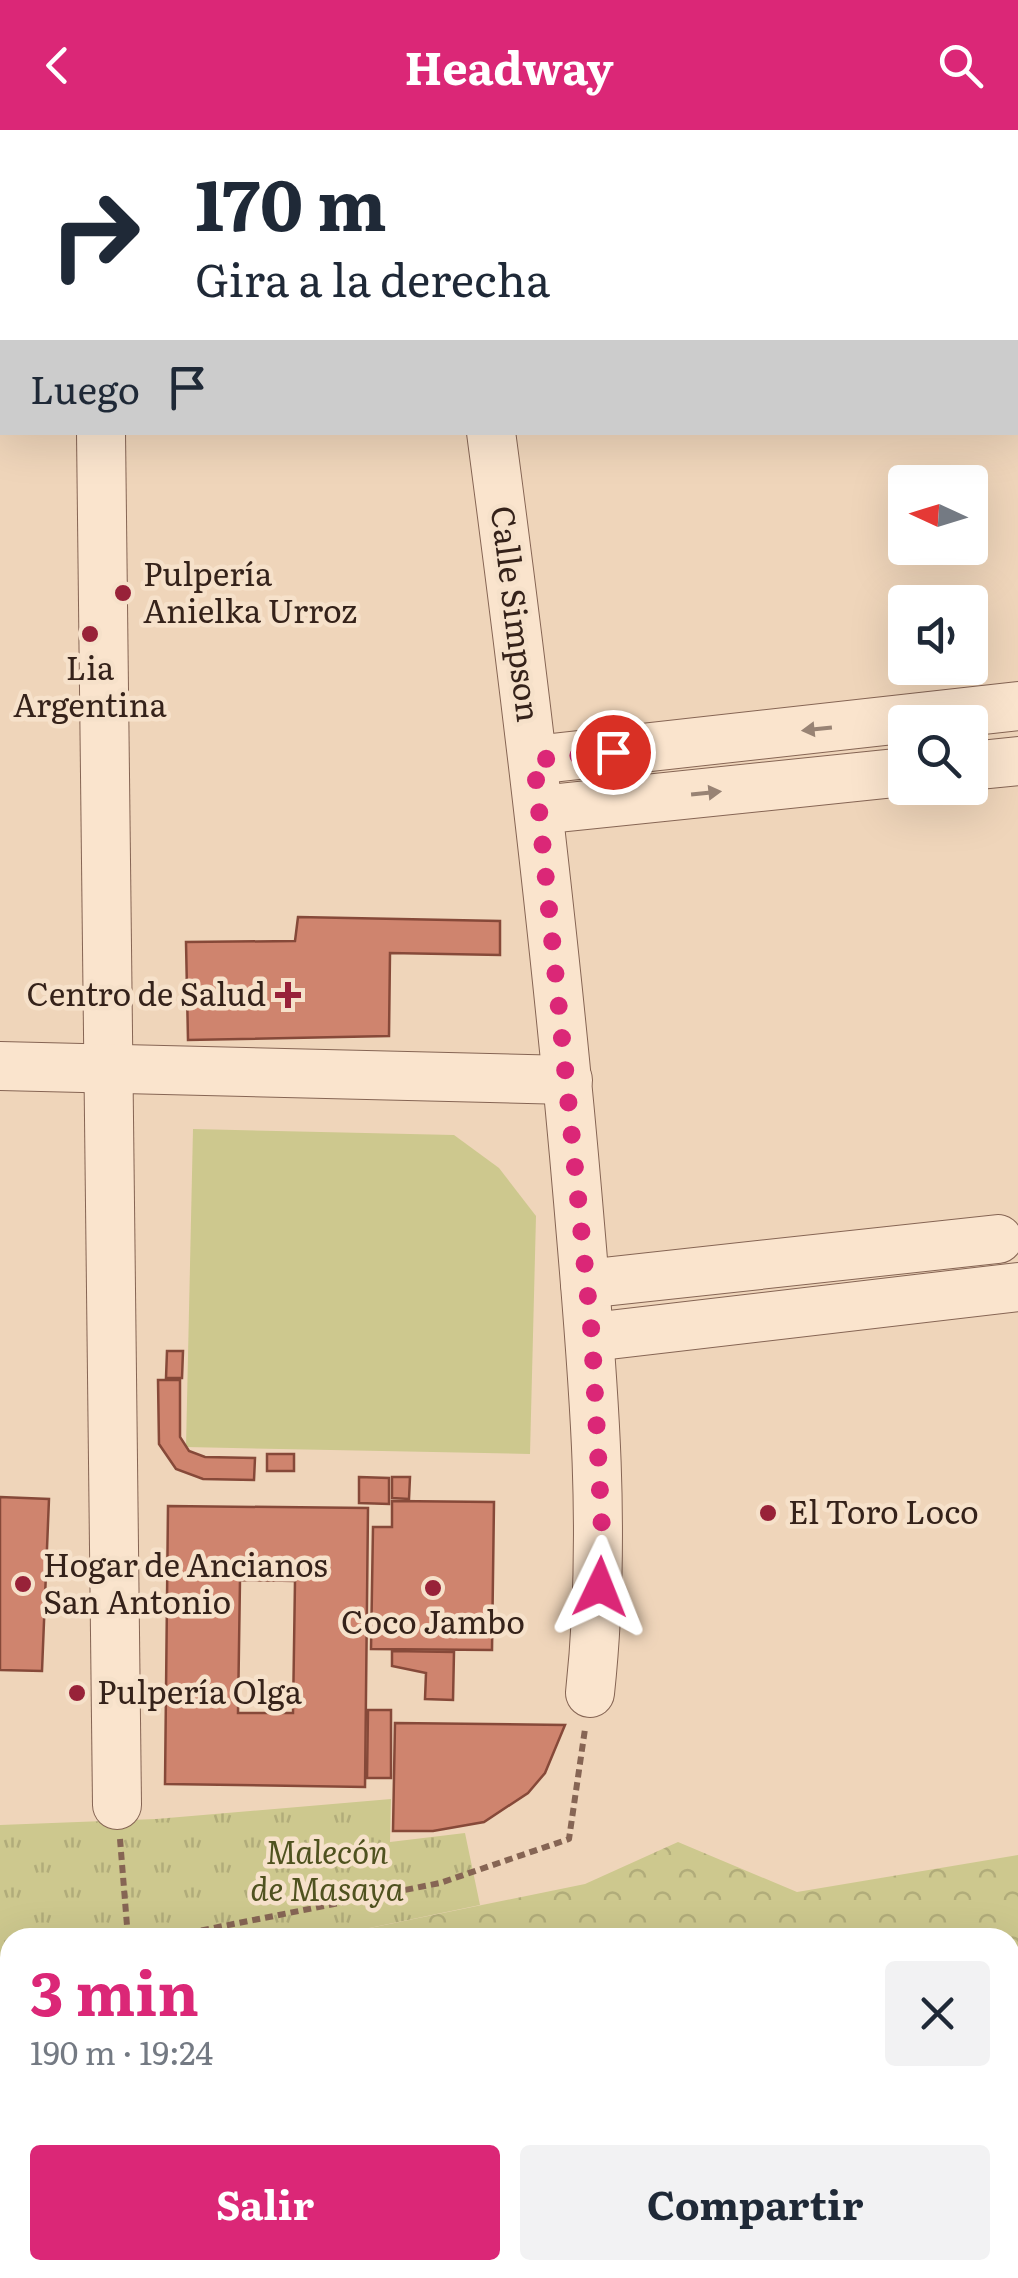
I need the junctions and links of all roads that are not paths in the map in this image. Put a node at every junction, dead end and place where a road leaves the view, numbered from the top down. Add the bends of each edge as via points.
1 (101, 435) edge
2 (492, 435) edge
3 (1018, 706) edge
4 (887, 721) junction
5 (888, 725) edge
6 (534, 760) junction
7 (1018, 761) edge
8 (988, 764) edge
9 (888, 774) edge
10 (539, 810) junction
11 (0, 1066) edge
12 (109, 1066) junction
13 (568, 1080) junction
14 (998, 1239) dead end
15 (585, 1284) junction
16 (1018, 1287) edge
17 (592, 1337) junction
18 (590, 1693) road end
19 (117, 1805) road end

1 - 12 street
2 - 6 street, Calle Simpson
3 - 4 street
4 - 5 street
4 -> 6 street
6 - 10 street, Calle Simpson
7 - 8 street
10 -> 9 street
10 - 13 street, Calle Simpson
11 - 12 street
12 - 13 street
12 - 19 street
13 - 15 street, Calle Simpson
14 - 15 street
15 - 17 street, Calle Simpson
16 - 17 street
17 - 18 street, Calle Simpson via 602,1530

